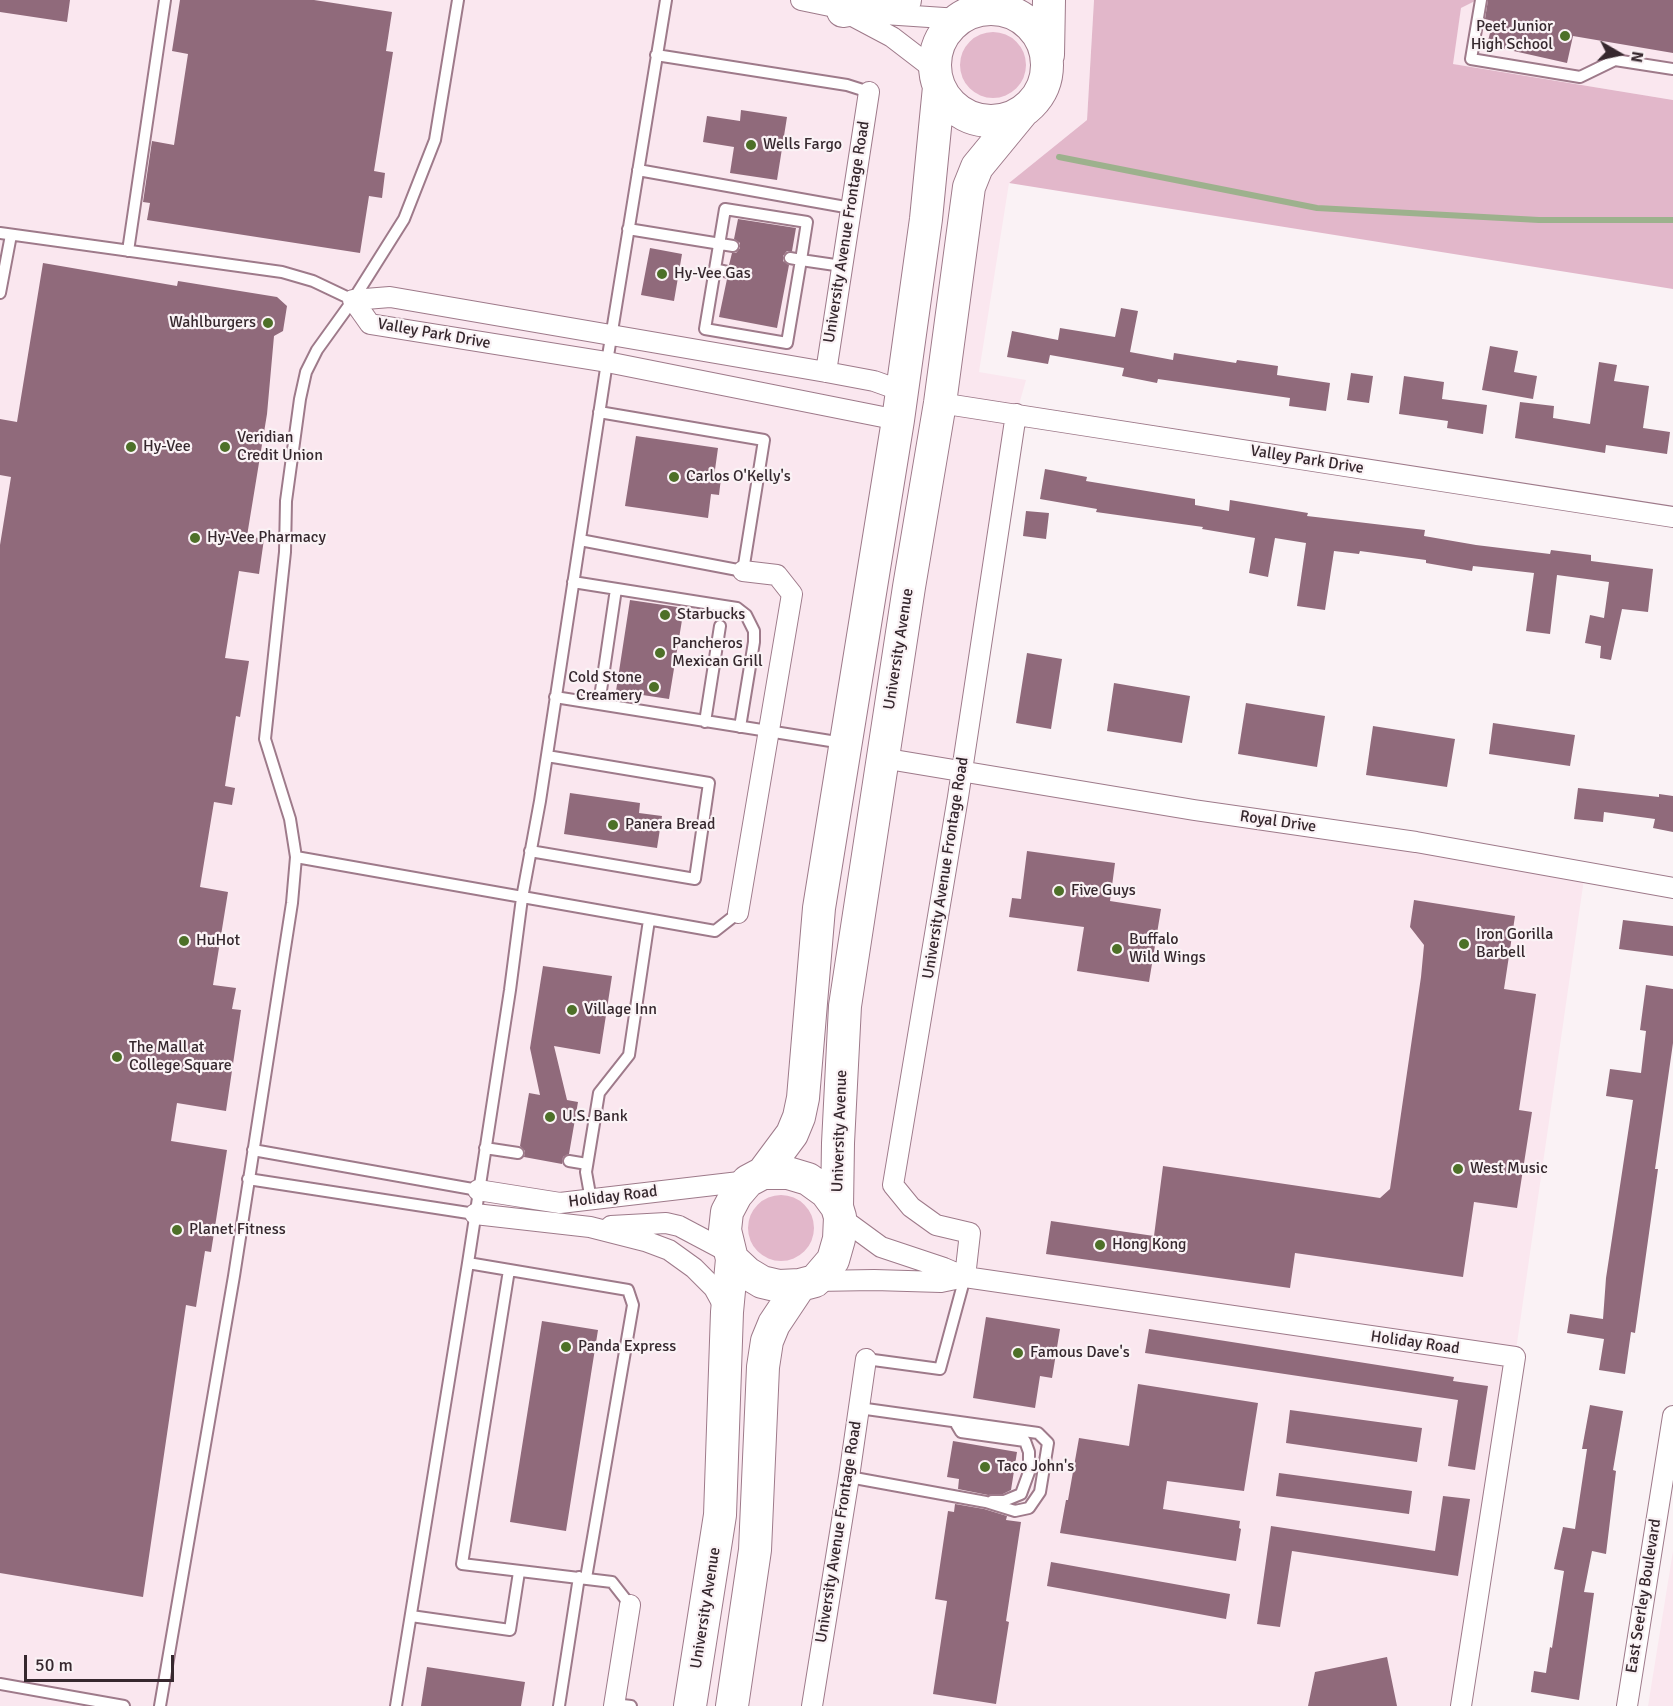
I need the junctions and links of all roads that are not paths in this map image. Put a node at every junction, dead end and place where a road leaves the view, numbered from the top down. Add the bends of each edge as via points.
1 (165, 0) edge
2 (458, 0) edge
3 (666, 0) edge
4 (801, 0) edge
5 (905, 0) edge
6 (1049, 0) edge
7 (1481, 0) edge
8 (844, 5) edge
9 (968, 11) edge
10 (656, 55) junction
11 (1047, 68) junction
12 (1673, 69) edge
13 (937, 79) junction
14 (868, 92) joint
15 (1023, 111) junction
16 (638, 170) junction
17 (851, 208) junction
18 (628, 229) junction
19 (6, 234) edge
20 (719, 244) junction
21 (733, 246) dead end
22 (128, 251) junction
23 (796, 259) junction
24 (842, 266) junction
25 (715, 269) junction
26 (728, 272) dead end
27 (0, 290) edge
28 (710, 295) junction
29 (723, 297) dead end
30 (353, 300) junction
31 (781, 308) dead end
32 (793, 309) junction
33 (612, 335) junction
34 (607, 362) junction
35 (826, 372) junction
36 (940, 402) junction
37 (900, 405) junction
38 (599, 412) junction
39 (1016, 414) junction
40 (1673, 517) edge
41 (580, 540) junction
42 (743, 571) junction
43 (573, 582) junction
44 (872, 584) junction
45 (909, 587) junction
46 (616, 589) junction
47 (720, 626) dead end
48 (555, 697) junction
49 (598, 704) junction
50 (705, 722) junction
51 (740, 727) junction
52 (770, 732) junction
53 (846, 744) junction
54 (546, 756) junction
55 (882, 758) junction
56 (962, 772) junction
57 (530, 851) junction
58 (296, 857) junction
59 (1673, 888) edge
60 (522, 898) junction
61 (738, 913) joint
62 (649, 920) junction
63 (485, 1148) junction
64 (253, 1150) junction
65 (518, 1154) dead end
66 (569, 1161) dead end
67 (587, 1164) junction
68 (756, 1177) junction
69 (249, 1179) junction
70 (478, 1190) junction
71 (591, 1200) junction
72 (839, 1212) junction
73 (475, 1214) junction
74 (590, 1227) junction
75 (731, 1256) junction
76 (468, 1263) junction
77 (509, 1270) junction
78 (965, 1277) junction
79 (808, 1283) junction
80 (727, 1312) junction
81 (866, 1359) joint
82 (859, 1408) junction
83 (1673, 1416) edge
84 (955, 1422) junction
85 (849, 1477) junction
86 (986, 1502) junction
87 (712, 1565) junction
88 (519, 1572) junction
89 (582, 1578) junction
90 (630, 1605) joint
91 (411, 1616) junction
92 (0, 1684) edge
93 (620, 1705) edge
94 (124, 1706) edge
95 (160, 1706) edge
96 (396, 1706) edge
97 (559, 1706) edge
98 (690, 1706) edge
99 (711, 1706) edge
100 (732, 1706) edge
101 (812, 1706) edge
102 (1461, 1706) edge
103 (1627, 1706) edge

1 - 22 lane
2 - 30 lane via 435,140 404,219
3 - 10 lane
4 - 8 street
5 - 8 main road
6 - 11 main road
7 - 12 lane via 1471,59 1580,76 1615,60
8 - 9 street
8 - 13 street via 892,37
9 - 11 main road via 1000,9 1023,19 1039,36 1046,51
9 - 13 main road via 940,42
10 - 14 lane via 848,85
10 - 16 lane
11 - 15 main road via 1036,99
13 - 15 main road via 948,101 960,113 976,119 992,122
13 - 37 main road via 926,219
14 - 17 street, University Avenue Frontage Road
15 - 36 main road, University Avenue via 978,167 969,187
16 - 17 lane
16 - 18 lane
17 - 24 street, University Avenue Frontage Road
18 - 20 lane
18 - 33 lane
19 - 22 lane
19 - 27 lane
20 - 21 lane
20 - 23 lane via 725,209 807,222
20 - 25 lane
22 - 30 lane via 282,272 313,281
23 - 24 lane
23 - 32 lane via 791,282
24 - 35 street, University Avenue Frontage Road
25 - 26 lane
25 - 28 lane
28 - 29 lane
28 - 32 lane via 705,329 716,331 787,342
30 - 33 street, Valley Park Drive via 390,297
30 - 34 street, Valley Park Drive via 370,324
30 - 58 lane via 331,328 306,372 286,501 285,552 265,739 290,819
31 - 32 lane
33 - 34 lane
33 - 35 street, Valley Park Drive
34 - 37 street, Valley Park Drive
34 - 38 lane
35 - 37 street, Valley Park Drive via 874,381
36 - 39 street, Valley Park Drive
36 - 45 main road, University Avenue
37 - 44 main road
37 - 45 main road via 912,435 898,535
38 - 41 lane
38 - 42 lane via 764,440
39 - 40 street, Valley Park Drive
39 - 56 street, University Avenue Frontage Road
41 - 42 lane
41 - 43 lane
42 - 52 street via 777,575 792,594
43 - 46 lane
43 - 48 lane
44 - 53 main road
44 - 55 main road via 877,647 865,735
45 - 55 main road, University Avenue
46 - 49 lane
46 - 51 lane via 737,608 746,615 754,631 754,642
47 - 50 lane
48 - 49 lane
48 - 54 lane
49 - 50 lane
50 - 51 lane
51 - 52 lane
52 - 53 lane
52 - 61 street
53 - 68 main road via 819,908 803,1098 792,1134
54 - 57 lane
54 - 57 lane via 708,783 695,879
55 - 56 street, Royal Drive
55 - 72 main road, University Avenue via 845,1006 838,1143
56 - 59 street, Royal Drive via 1416,842
56 - 78 street, University Avenue Frontage Road via 894,1185 911,1207 936,1225 970,1233
57 - 60 lane
58 - 60 lane
58 - 64 lane
60 - 62 lane
60 - 63 lane
61 - 62 lane via 715,931
62 - 67 lane via 629,1055 599,1093
63 - 65 lane
63 - 70 lane
64 - 69 lane
64 - 70 lane
66 - 67 lane
67 - 71 lane
68 - 71 street, Holiday Road
68 - 72 main road via 788,1173 808,1179 826,1192
68 - 75 main road via 736,1195 727,1212 725,1230
69 - 73 lane
69 - 95 lane
70 - 71 street, Holiday Road via 560,1203
70 - 73 lane
72 - 78 street, Holiday Road via 881,1247
72 - 79 main road via 839,1239 833,1260
73 - 74 street, Holiday Road
73 - 76 lane
74 - 75 street, Holiday Road via 666,1223 680,1226
74 - 80 street, Holiday Road via 669,1250 714,1288
75 - 79 main road via 747,1274 762,1282 779,1286
75 - 80 main road, University Avenue
76 - 77 lane
76 - 91 lane
77 - 88 lane via 462,1564
77 - 89 lane via 628,1290 633,1305
78 - 79 street, Holiday Road via 941,1282
78 - 81 lane via 940,1369
78 - 102 street, Holiday Road via 1515,1357
79 - 100 main road via 774,1324 767,1341 755,1550
80 - 87 main road, University Avenue via 720,1515
81 - 82 street, University Avenue Frontage Road
82 - 84 lane
82 - 85 street, University Avenue Frontage Road
83 - 103 street, East Seerley Boulevard
84 - 86 lane via 961,1432 1025,1441 1029,1472 1021,1494 1004,1501
84 - 86 lane via 1038,1433 1048,1443 1040,1492 1029,1508 1015,1511
85 - 86 lane
85 - 101 street, University Avenue Frontage Road
87 - 98 main road, University Avenue
87 - 99 main road via 720,1635
88 - 89 lane
88 - 91 lane via 510,1630
89 - 90 lane via 612,1582
89 - 97 lane
90 - 93 street
91 - 96 lane
92 - 94 lane

